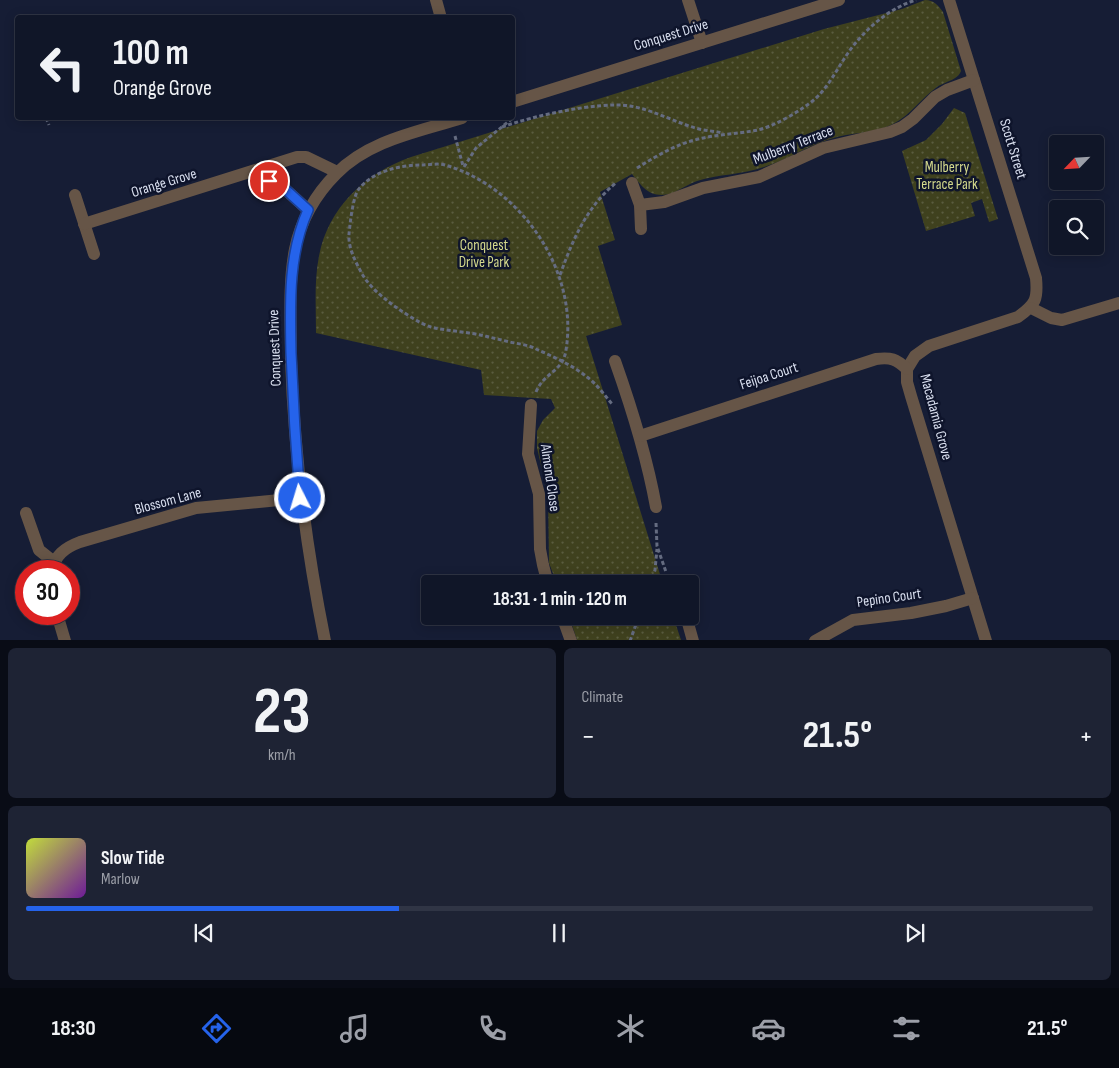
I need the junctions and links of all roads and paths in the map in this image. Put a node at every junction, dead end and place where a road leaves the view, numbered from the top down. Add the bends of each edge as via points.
1 (436, 0) edge
2 (688, 0) edge
3 (839, 0) edge
4 (916, 0) edge
5 (949, 0) edge
6 (440, 15) edge
7 (702, 43) junction
8 (974, 80) junction
9 (515, 101) edge
10 (47, 120) edge
11 (454, 120) edge
12 (457, 120) edge
13 (511, 120) edge
14 (49, 125) dead end
15 (502, 127) junction
16 (725, 133) junction
17 (464, 167) junction
18 (636, 169) dead end
19 (253, 172) junction
20 (337, 172) junction
21 (466, 174) junction
22 (627, 180) joint
23 (75, 195) dead end
24 (640, 205) junction
25 (308, 210) junction
26 (84, 224) junction
27 (641, 229) dead end
28 (94, 254) dead end
29 (560, 276) junction
30 (1119, 303) edge
31 (1031, 308) junction
32 (615, 361) dead end
33 (563, 363) junction
34 (907, 369) junction
35 (531, 405) joint
36 (614, 406) dead end
37 (640, 436) junction
38 (300, 498) junction
39 (656, 507) joint
40 (26, 513) dead end
41 (657, 546) junction
42 (47, 560) edge
43 (56, 560) edge
44 (546, 575) edge
45 (654, 575) edge
46 (667, 575) edge
47 (973, 598) junction
48 (60, 625) edge
49 (565, 625) edge
50 (636, 625) edge
51 (689, 625) edge
52 (65, 640) edge
53 (325, 640) edge
54 (571, 640) edge
55 (630, 640) edge
56 (693, 640) edge
57 (815, 640) edge
58 (986, 640) edge

1 - 6 street
2 - 7 street
3 - 7 street, Conquest Drive
4 - 16 path via 900,6 869,28 815,99 760,130
5 - 8 street, Scott Street
7 - 9 street, Conquest Drive
8 - 24 street, Mulberry Terrace via 946,90 913,119 890,132 832,146 759,177 703,188 664,202
8 - 31 street, Scott Street via 1036,278 1036,300
10 - 14 path
11 - 20 street, Conquest Drive via 368,149
12 - 17 path
13 - 15 path
15 - 16 path via 518,121 595,107 630,106
15 - 17 path via 476,148
16 - 18 path via 692,140
17 - 21 path
19 - 20 street, Orange Grove via 298,157 306,157
19 - 25 street via 285,189
19 - 26 street, Orange Grove
20 - 25 street, Conquest Drive
21 - 29 path via 501,194 528,221 547,248
21 - 33 path via 444,165 396,168 375,176 357,190 348,239 363,277 376,292 430,327 534,348
22 - 24 street
22 - 29 path via 611,186 587,213
23 - 26 street
24 - 27 street
25 - 38 street, Conquest Drive via 295,249 290,294 294,435
26 - 28 street
29 - 33 path via 568,328
30 - 31 street via 1062,320
31 - 34 street, Macadamia Grove via 1006,322 929,346 915,356
32 - 37 street
33 - 35 path via 539,383
33 - 36 path via 588,377
34 - 37 street, Feijoa Court via 889,358 876,358
34 - 47 street, Macadamia Grove via 911,396
35 - 44 street, Almond Close via 528,454 539,494 540,549
37 - 39 street
38 - 43 street, Blossom Lane via 196,508 80,542 60,553
38 - 53 street, Conquest Drive
39 - 41 path
40 - 42 street, Blossom Lane via 39,550
41 - 45 path
41 - 46 path
47 - 57 street, Pepino Court via 911,613 853,620
47 - 58 street, Macadamia Grove
48 - 52 street
49 - 54 street
50 - 55 path
51 - 56 street

